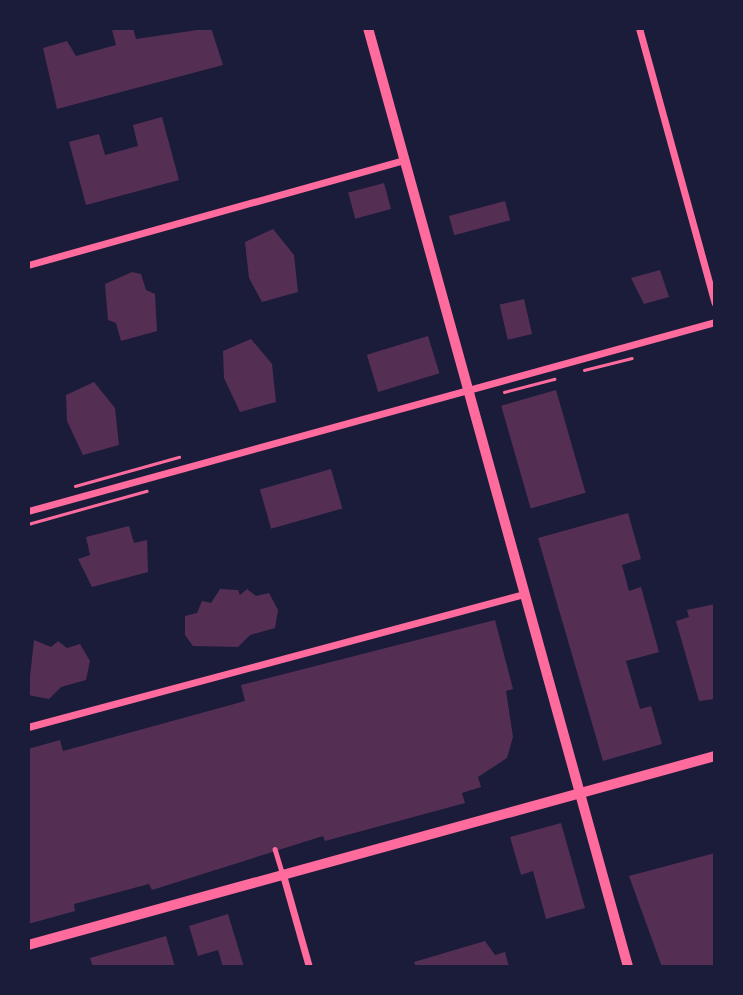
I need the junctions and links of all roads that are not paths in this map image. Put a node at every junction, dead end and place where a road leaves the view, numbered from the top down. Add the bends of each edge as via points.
1 (368, 28) edge
2 (639, 28) edge
3 (405, 160) junction
4 (28, 265) edge
5 (715, 303) edge
6 (715, 322) edge
7 (468, 390) junction
8 (28, 512) edge
9 (524, 594) junction
10 (28, 727) edge
11 (715, 756) edge
12 (580, 793) junction
13 (275, 849) dead end
14 (283, 875) junction
15 (28, 945) edge
16 (309, 967) edge
17 (628, 967) edge

1 - 3 street
2 - 5 street
3 - 4 street
3 - 7 street
6 - 7 street
7 - 8 street
7 - 9 street
9 - 10 street
9 - 12 street
11 - 12 street
12 - 14 street
12 - 17 street
13 - 14 lane
14 - 15 street
14 - 16 street

